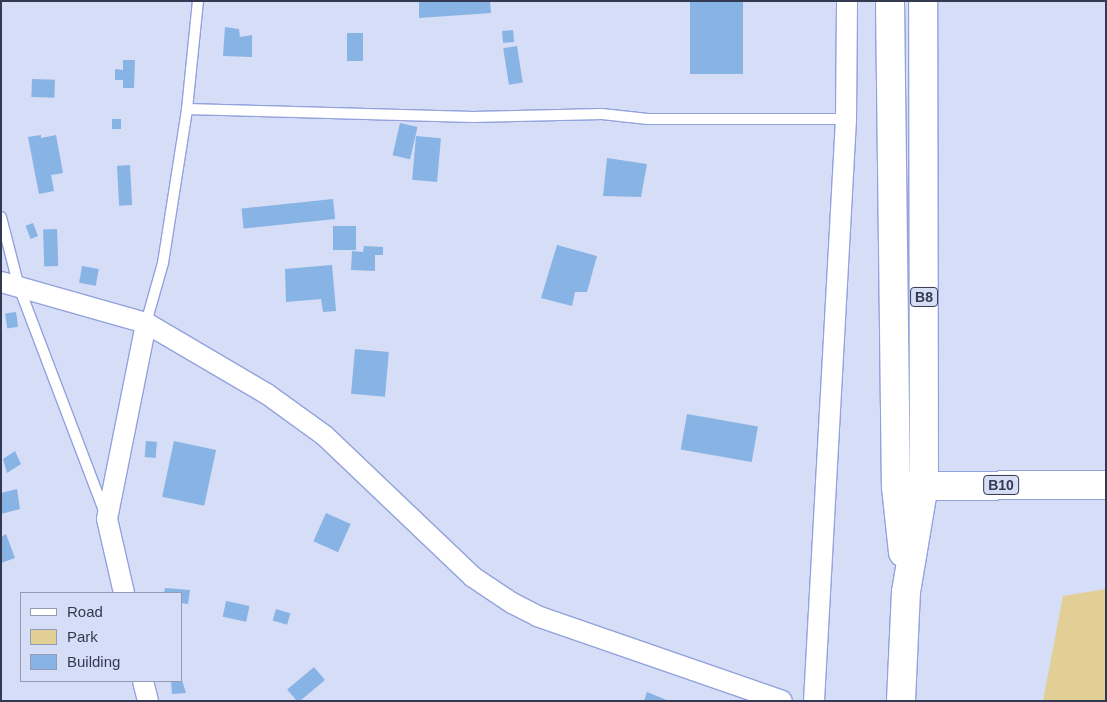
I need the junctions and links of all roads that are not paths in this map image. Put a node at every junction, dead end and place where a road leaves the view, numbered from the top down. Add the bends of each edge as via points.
1 (198, 1) edge
2 (847, 1) edge
3 (890, 1) edge
4 (924, 1) edge
5 (187, 109) junction
6 (846, 119) junction
7 (1, 217) edge
8 (10, 285) edge
9 (146, 323) junction
10 (1106, 485) edge
11 (924, 486) junction
12 (896, 487) junction
13 (107, 518) junction
14 (124, 592) edge
15 (906, 592) junction
16 (143, 682) edge
17 (148, 701) edge
18 (782, 701) edge
19 (814, 701) edge
20 (901, 701) edge

1 - 5 lane
2 - 6 street
3 - 12 highway, B8
4 - 11 highway, B8
5 - 6 lane via 473,117 602,114 648,119
5 - 9 lane via 163,263
6 - 19 street
7 - 8 lane
8 - 9 street
8 - 13 lane
9 - 13 street
9 - 18 street via 267,394 325,436 473,576 512,603 537,616
10 - 11 highway, B10
11 - 12 highway, B10
11 - 15 highway, B8
12 - 15 highway, B8
13 - 14 street
15 - 20 highway, B8
16 - 17 street

